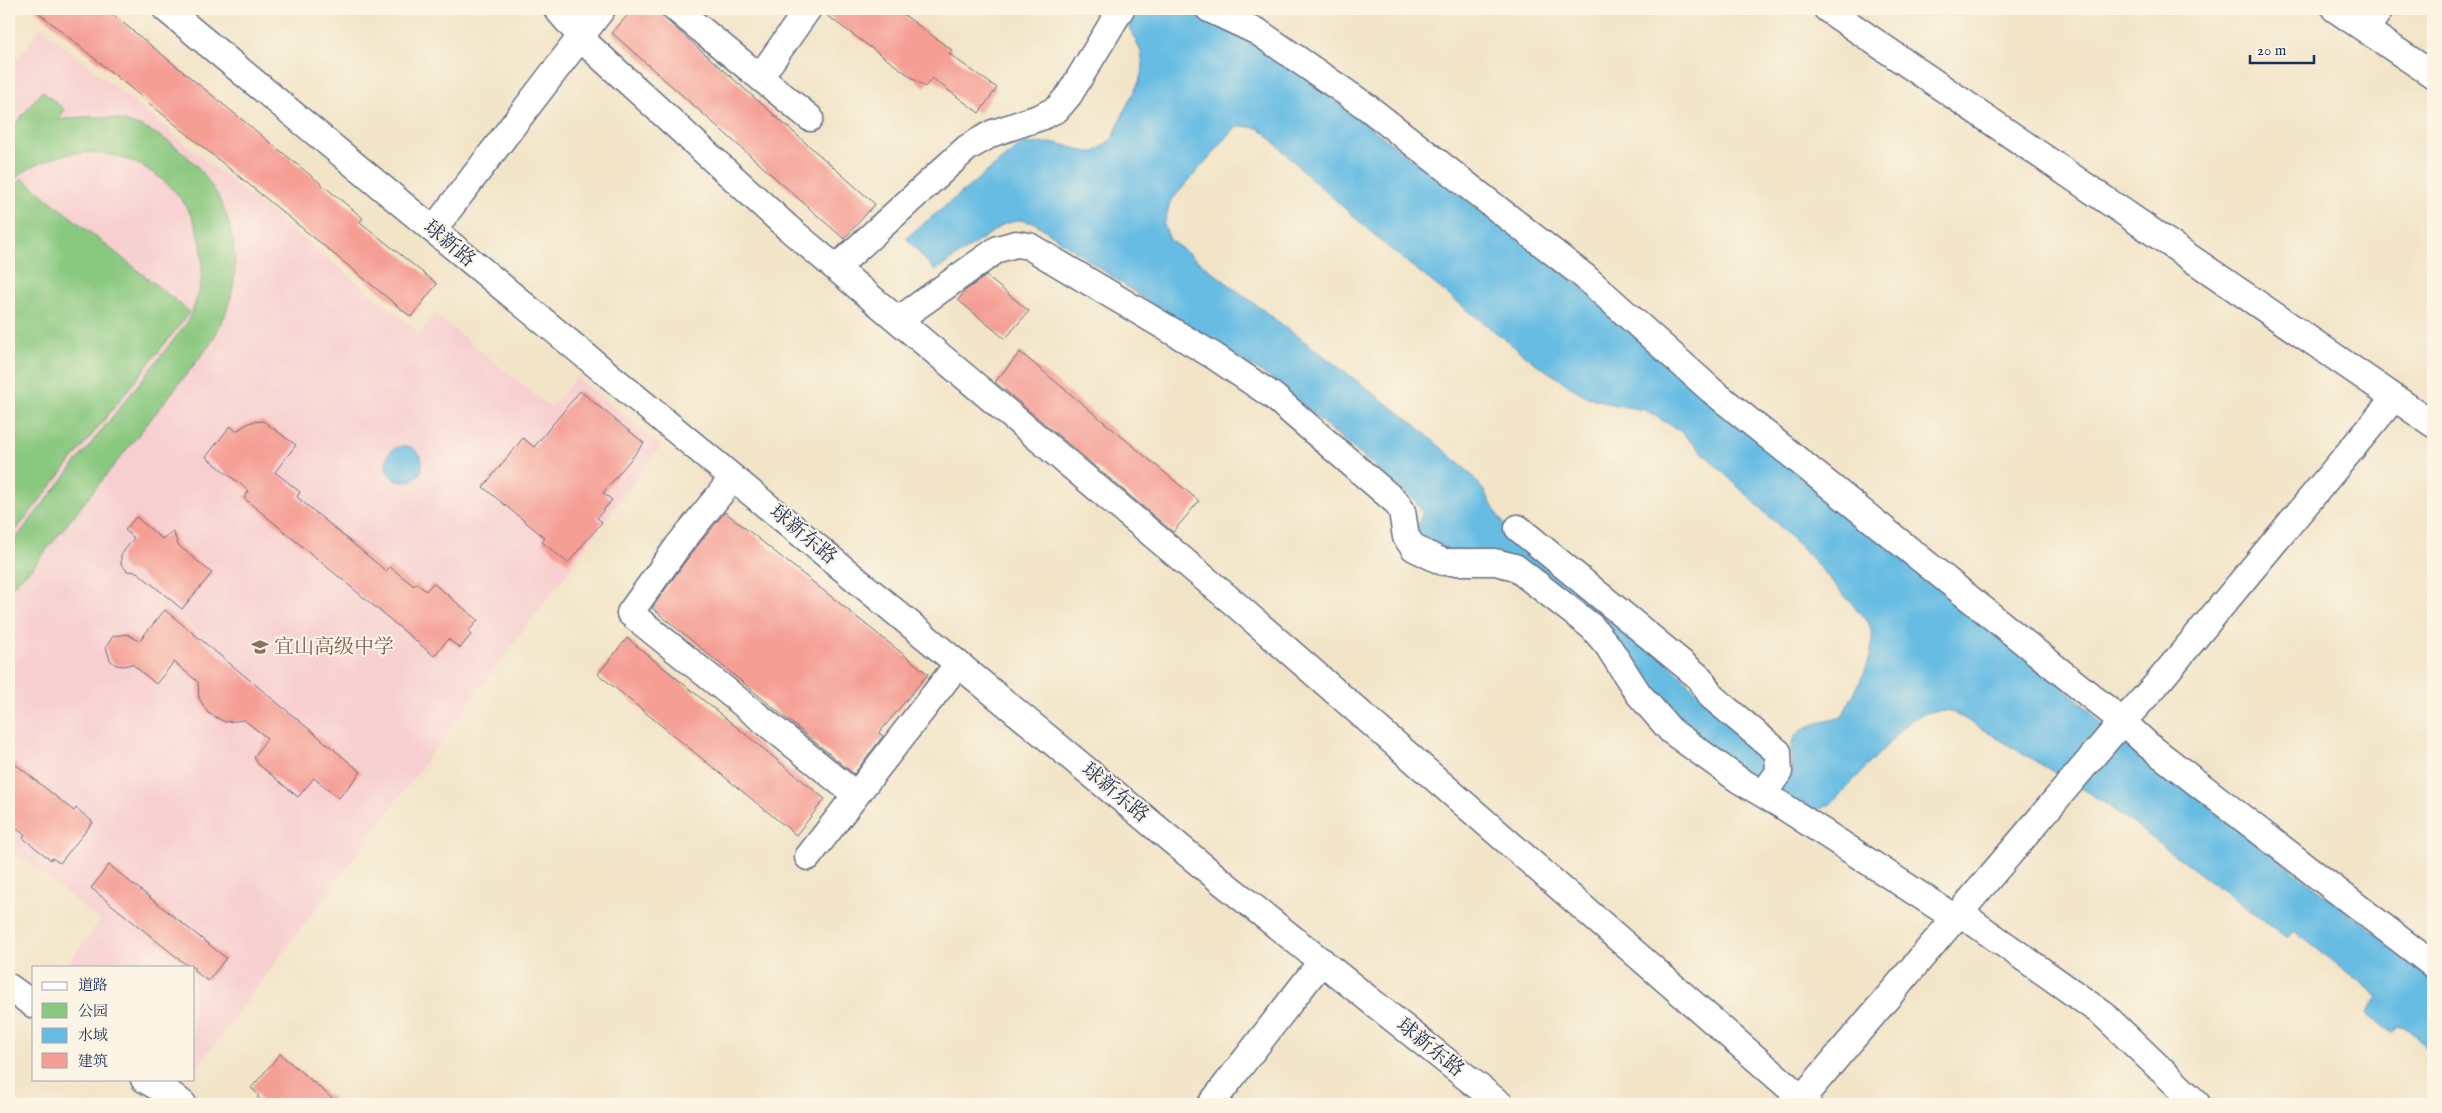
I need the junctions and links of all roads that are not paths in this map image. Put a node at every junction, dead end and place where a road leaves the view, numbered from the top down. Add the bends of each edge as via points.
1 (166, 9) edge
2 (557, 9) edge
3 (602, 9) edge
4 (676, 9) edge
5 (1209, 9) edge
6 (1827, 9) edge
7 (2335, 9) edge
8 (800, 12) edge
9 (1119, 12) edge
10 (2373, 19) edge
11 (580, 36) junction
12 (2433, 75) edge
13 (760, 77) junction
14 (810, 118) dead end
15 (432, 230) junction
16 (836, 268) junction
17 (898, 320) junction
18 (2394, 398) junction
19 (2433, 424) edge
20 (733, 478) junction
21 (1518, 528) dead end
22 (958, 664) junction
23 (2119, 726) junction
24 (1770, 784) junction
25 (856, 795) junction
26 (808, 857) dead end
27 (1957, 915) junction
28 (1322, 961) junction
29 (2433, 965) edge
30 (9, 986) edge
31 (32, 1003) edge
32 (146, 1080) edge
33 (1802, 1102) edge
34 (182, 1104) edge
35 (1211, 1104) edge
36 (1500, 1104) edge
37 (2197, 1104) edge

1 - 15 street, 球新路
2 - 11 street
3 - 11 street
4 - 13 street
5 - 23 street via 1258,32 1367,107 1585,276 1711,390
6 - 18 street
7 - 10 street
8 - 13 street
9 - 16 street via 1069,95 1056,109 993,133 967,148
10 - 12 street
11 - 15 street
11 - 16 street
13 - 14 street
15 - 20 street, 球新路
16 - 17 street
17 - 24 street via 998,249 1016,244 1029,246 1214,356 1273,396 1396,502 1402,510 1406,537 1414,548 1443,562 1495,562 1515,568 1592,627 1638,693 1671,732 1732,776
17 - 33 street via 1234,603
18 - 19 street
18 - 23 street
20 - 22 street, 球新东路
20 - 25 street via 630,613
21 - 24 street via 1700,678 1712,697 1778,752
22 - 25 street
22 - 28 street, 球新东路
23 - 27 street
23 - 29 street
24 - 27 street
25 - 26 street
27 - 33 street
27 - 37 street via 2103,1014
28 - 35 street
28 - 36 street, 球新东路
30 - 31 street
32 - 34 street

